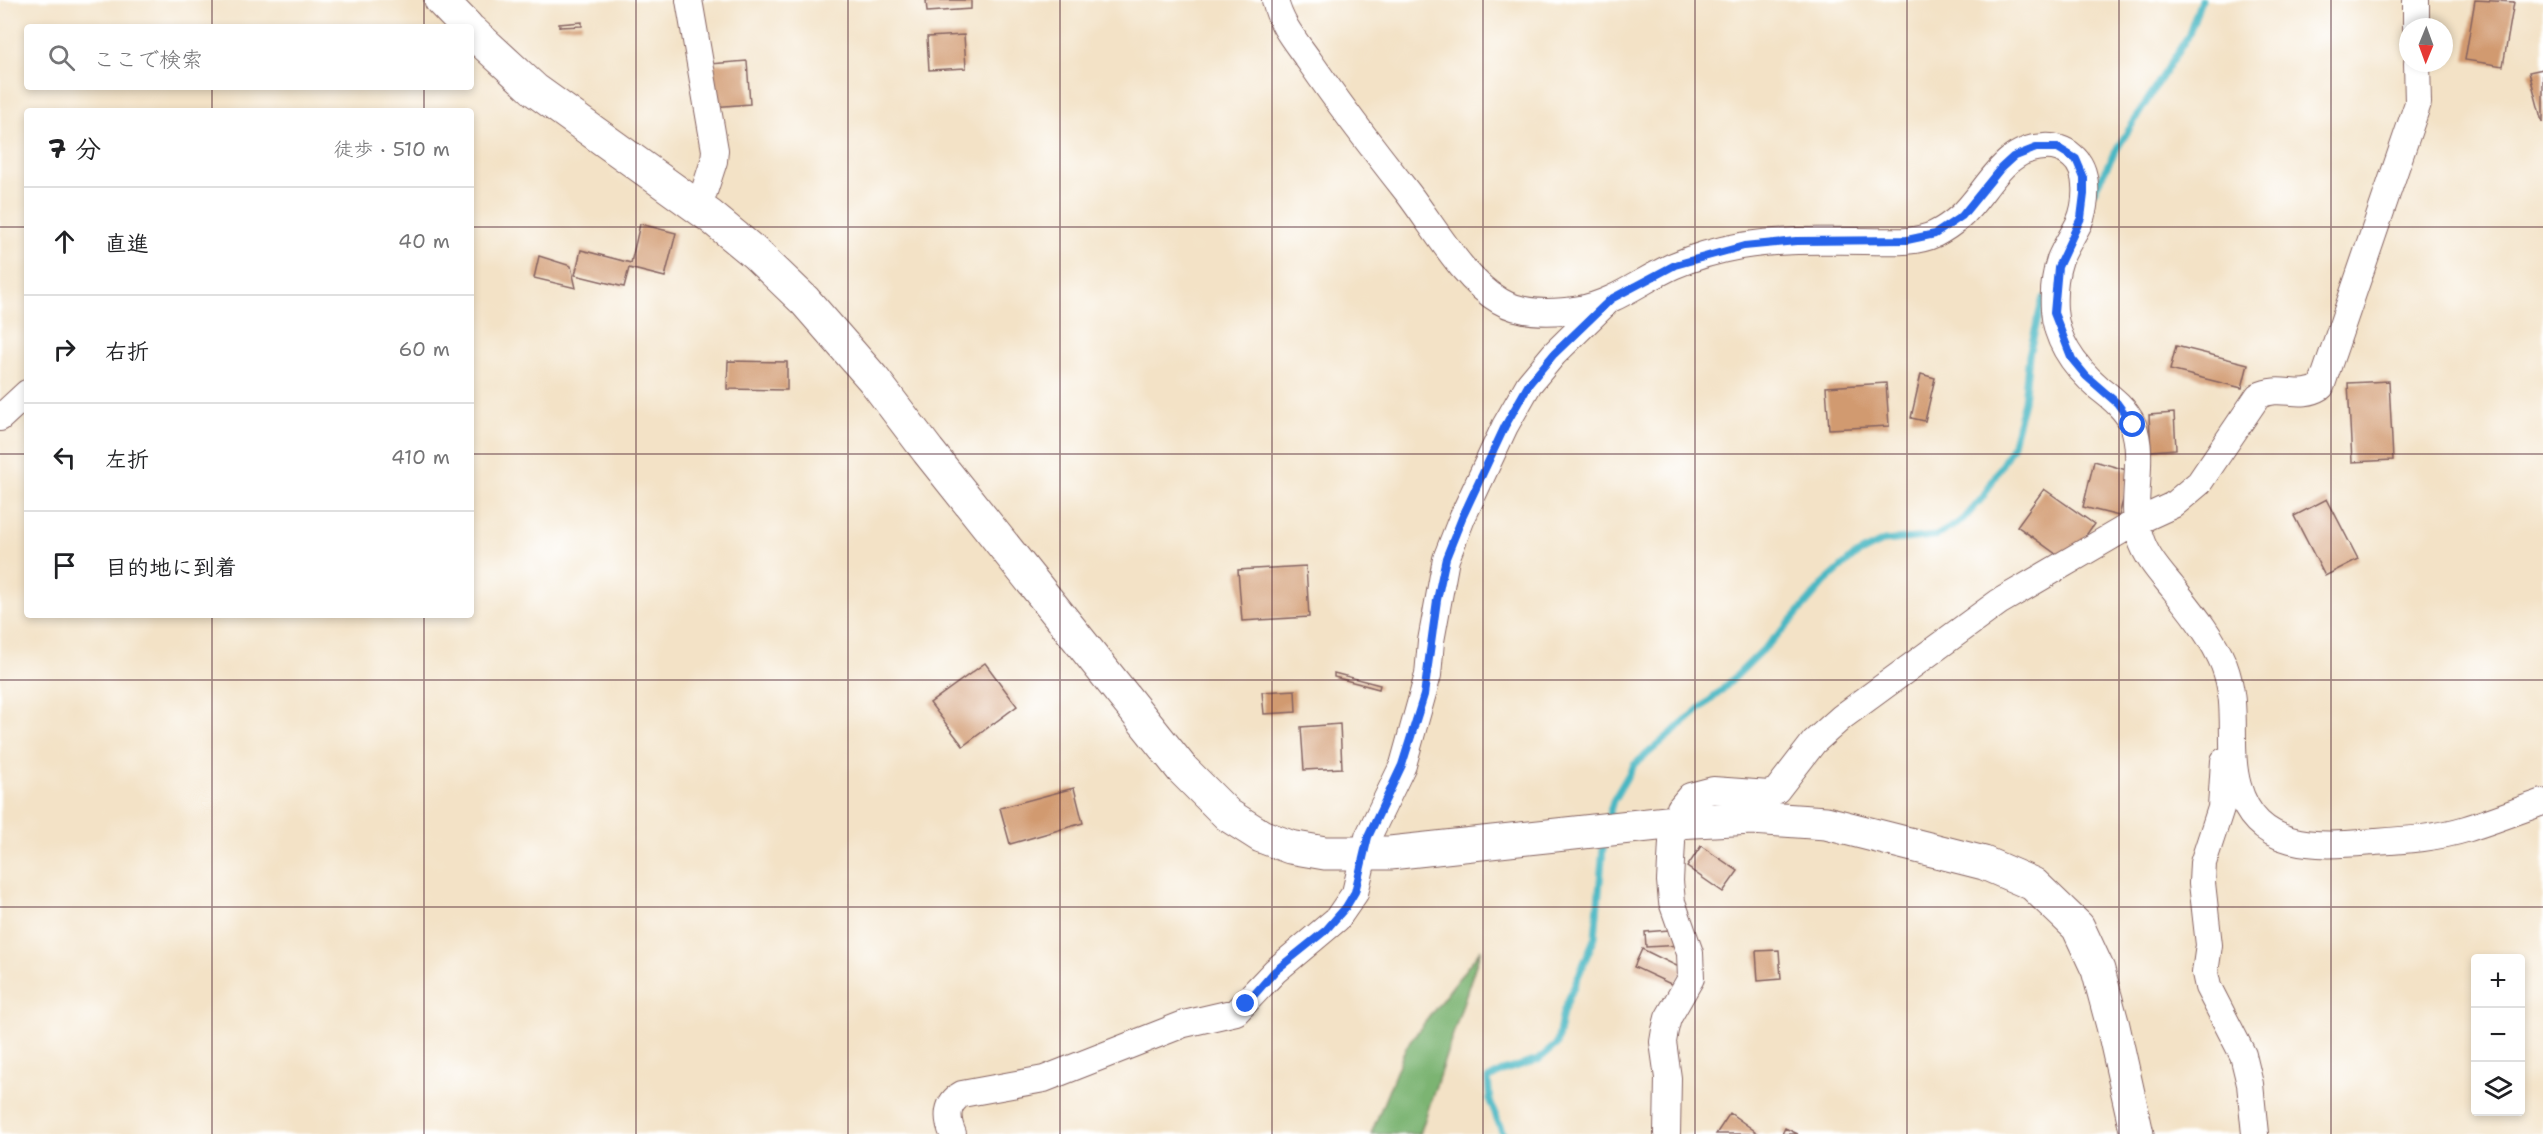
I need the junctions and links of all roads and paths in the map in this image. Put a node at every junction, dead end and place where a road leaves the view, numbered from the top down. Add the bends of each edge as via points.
1 (441, 0) edge
2 (689, 0) edge
3 (1275, 0) edge
4 (2416, 0) edge
5 (2416, 18) edge
6 (465, 24) edge
7 (474, 33) edge
8 (2417, 72) edge
9 (703, 195) dead end
10 (1611, 299) junction
11 (24, 396) edge
12 (0, 418) edge
13 (2136, 522) junction
14 (2233, 734) junction
15 (2543, 802) edge
16 (1676, 824) junction
17 (1376, 853) junction
18 (953, 1134) edge
19 (1667, 1134) edge
20 (2137, 1134) edge
21 (2255, 1134) edge

1 - 6 street
2 - 9 street via 715,150
3 - 10 street via 1283,24 1336,99 1461,266 1486,291 1511,307 1540,312 1583,308
4 - 5 street
7 - 17 street via 534,90 711,216 805,301 874,380 1182,769 1214,803 1249,830 1274,841 1309,851
8 - 13 street via 2418,103 2321,387 2311,393 2278,390 2258,396 2199,483 2173,506
10 - 13 street via 1675,265 1744,246 1796,241 1907,240 1935,234 1962,216 2013,157 2036,148 2058,148 2076,159 2084,178 2084,194 2081,218 2058,267 2054,313 2072,359 2117,403 2133,425
10 - 17 street via 1529,384 1466,509 1446,558 1428,675
11 - 12 street
13 - 14 street via 2152,562 2206,632 2223,663 2234,707
13 - 16 street via 1999,602 1842,717 1814,742 1777,790 1769,794 1713,790 1690,796
14 - 15 street via 2238,785 2247,805 2272,833 2306,845 2415,839 2461,831
14 - 21 street via 2225,743 2222,808 2204,862 2202,883 2209,945 2205,974 2243,1055
16 - 17 street
16 - 19 street via 1670,881 1672,902 1689,953 1691,978 1665,1030
16 - 20 street via 1752,818 1826,823 1984,863 2033,884 2078,927 2098,970
17 - 18 street via 1337,919 1275,971 1236,1012 1184,1024 1044,1079 962,1094 948,1108

